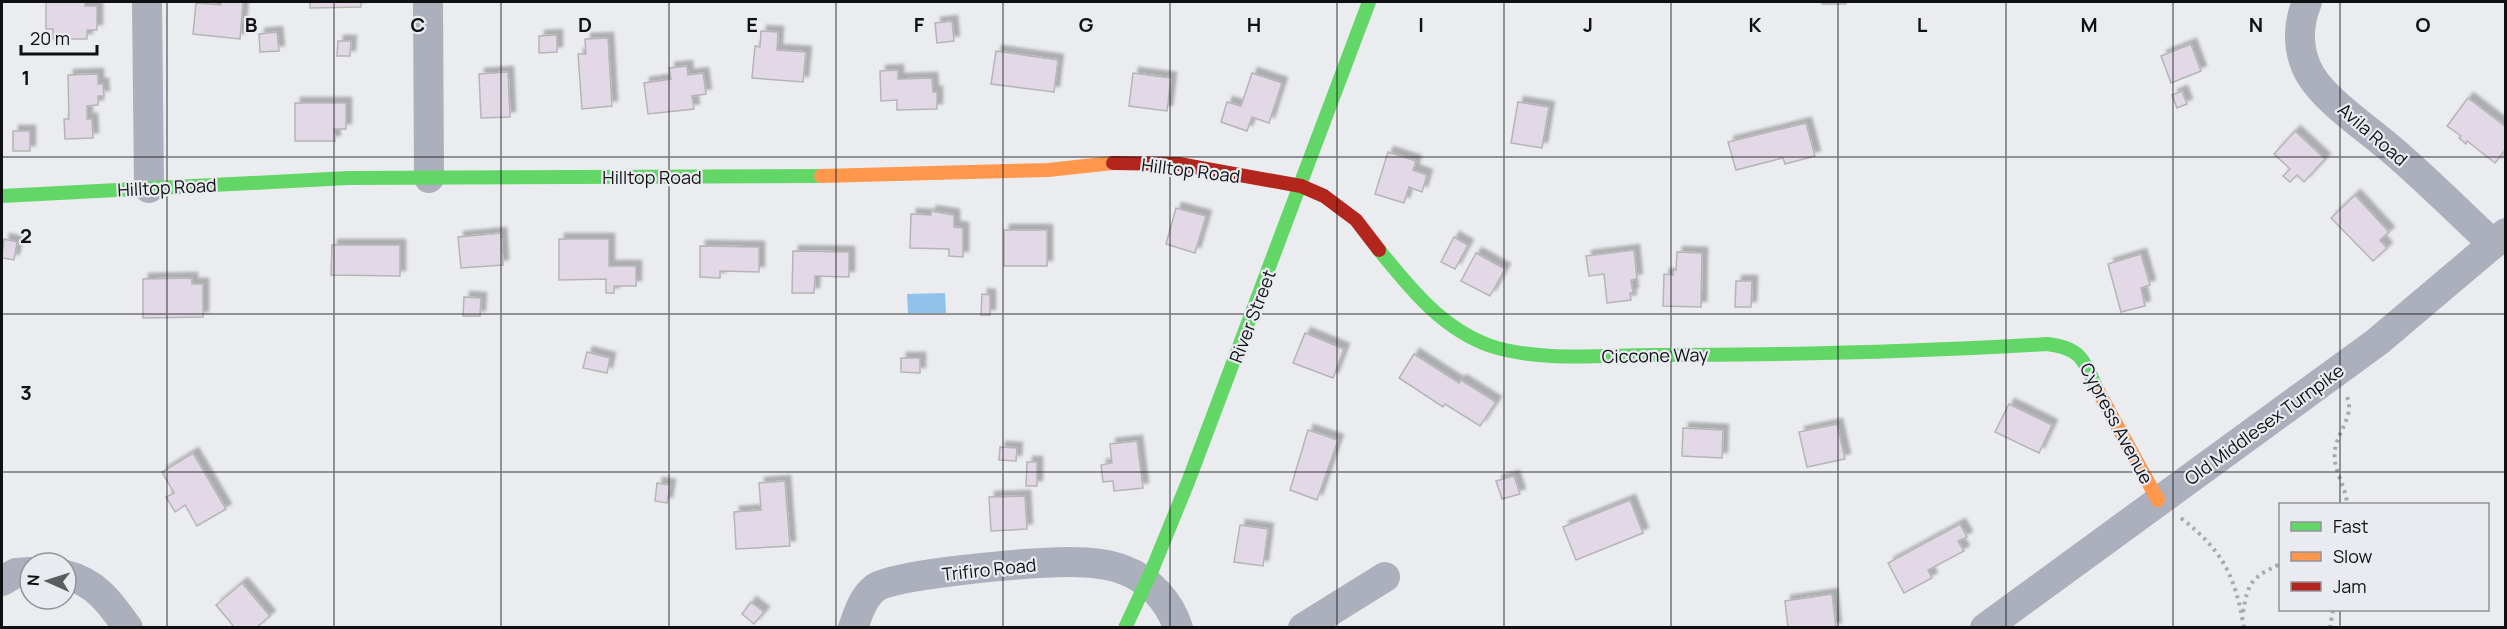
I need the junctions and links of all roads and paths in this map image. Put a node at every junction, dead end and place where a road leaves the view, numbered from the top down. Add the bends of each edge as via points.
1 (147, 2) edge
2 (428, 2) edge
3 (1369, 2) edge
4 (2307, 2) edge
5 (429, 177) junction
6 (1301, 186) junction
7 (149, 188) junction
8 (2, 196) edge
9 (2499, 238) edge
10 (2072, 348) joint
11 (2331, 376) junction
12 (2158, 500) junction
13 (2347, 503) edge
14 (2279, 564) edge
15 (18, 573) edge
16 (1385, 577) dead end
17 (78, 580) edge
18 (2, 582) edge
19 (1147, 583) junction
20 (2333, 611) edge
21 (2242, 615) junction
22 (128, 627) edge
23 (853, 627) edge
24 (1125, 627) edge
25 (1178, 627) edge
26 (1304, 627) edge
27 (1985, 627) edge
28 (2244, 627) edge
29 (2330, 627) edge

1 - 7 street
2 - 5 street
3 - 6 street, River Street
4 - 9 street, Avila Road via 2300,40 2305,64 2318,86
5 - 6 street, Hilltop Road via 800,177 1048,170 1152,162
5 - 7 street, Hilltop Road
6 - 10 street, Ciccone Way via 1334,201 1356,220 1415,295 1454,328 1508,351 1606,356 1915,352 2047,344
6 - 19 street, River Street
7 - 8 street, Hilltop Road
9 - 11 street, Old Middlesex Turnpike
10 - 12 street, Cypress Avenue via 2082,358
11 - 12 street, Old Middlesex Turnpike
11 - 13 path via 2350,404 2334,454
12 - 21 path via 2213,546 2232,578
12 - 27 street, Old Middlesex Turnpike
14 - 21 path via 2252,582
15 - 18 street
16 - 26 street
17 - 22 street via 92,585 110,601
19 - 23 street, Trifiro Road via 1114,566 1070,562 895,579 868,594
19 - 24 street, River Street
19 - 25 street, Trifiro Road via 1170,608
20 - 29 path
21 - 28 path

